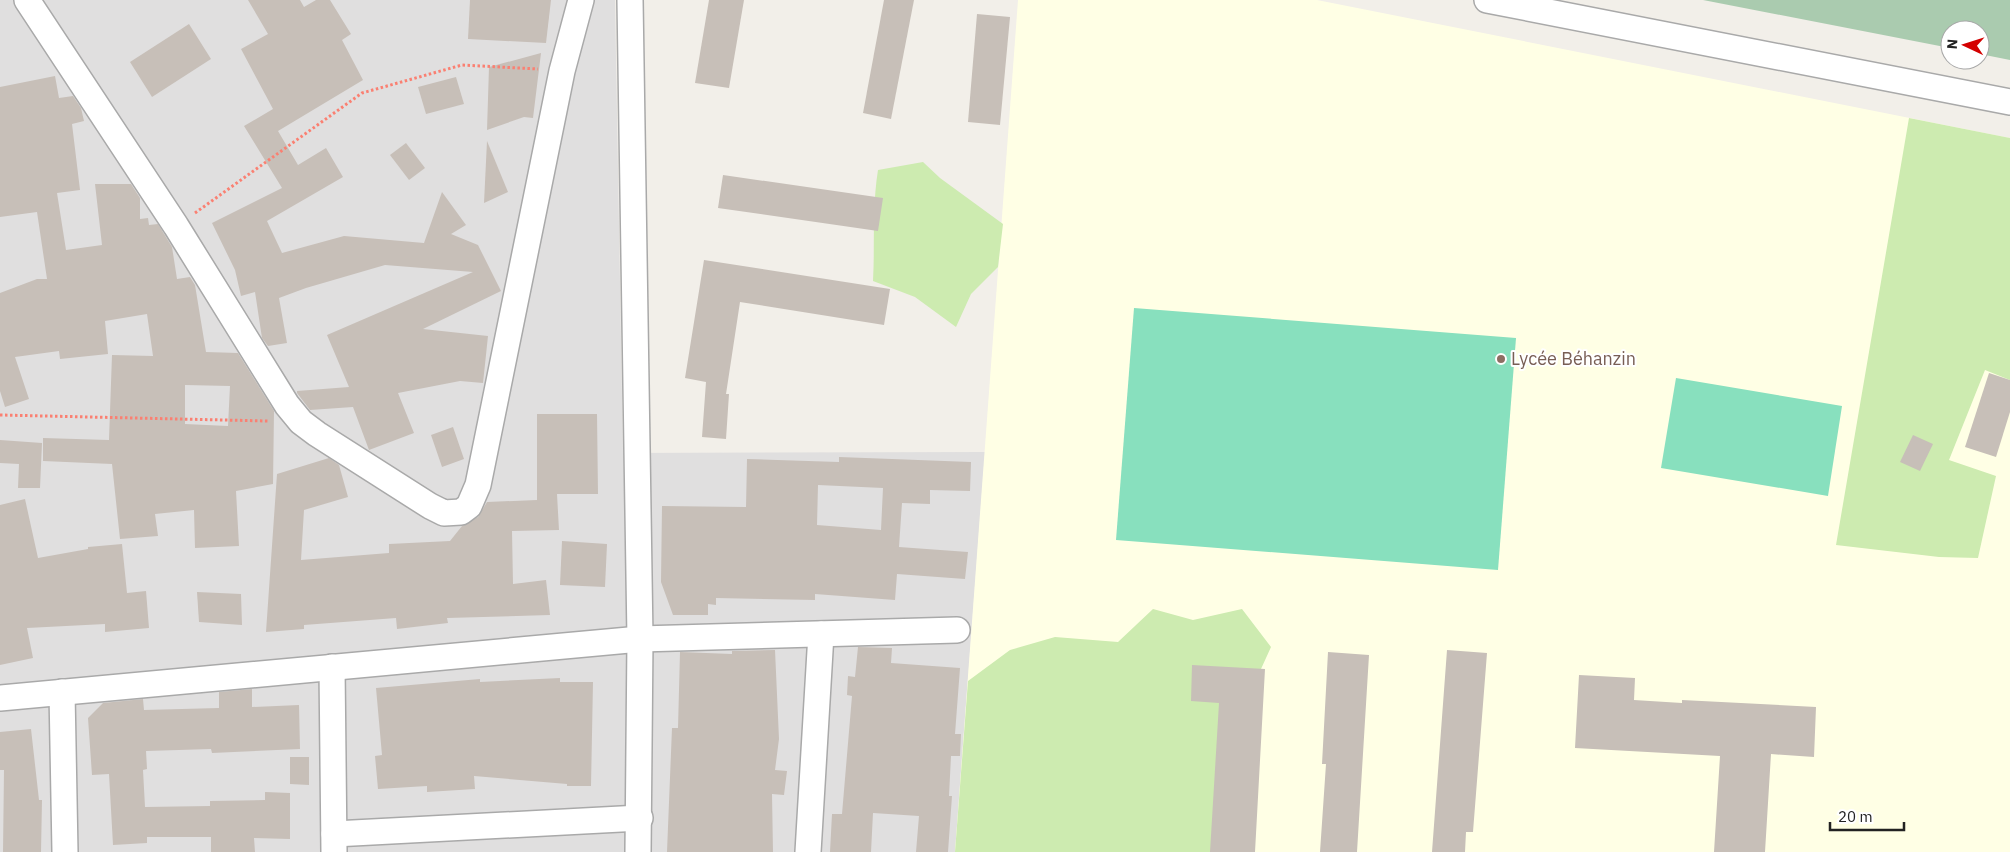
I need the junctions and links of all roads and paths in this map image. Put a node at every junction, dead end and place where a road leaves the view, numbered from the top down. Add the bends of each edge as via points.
1 (27, 0) edge
2 (581, 0) edge
3 (630, 0) edge
4 (1487, 0) edge
5 (562, 70) junction
6 (2010, 102) edge
7 (176, 226) junction
8 (0, 415) edge
9 (301, 422) junction
10 (957, 630) dead end
11 (821, 634) junction
12 (640, 639) junction
13 (332, 667) junction
14 (62, 692) junction
15 (0, 698) edge
16 (640, 818) junction
17 (334, 843) edge
18 (65, 852) edge
19 (638, 852) edge
20 (808, 852) edge

1 - 7 street
2 - 5 street
3 - 12 street
4 - 6 street
5 - 7 path via 462,65 362,93
5 - 9 street via 478,484 469,506 461,512 444,512 430,506
7 - 9 street via 275,388
8 - 9 path
10 - 11 street
11 - 12 street
11 - 20 street
12 - 13 street
12 - 16 street
13 - 14 street
13 - 17 street
14 - 15 street
14 - 18 street
16 - 17 street
16 - 19 street

